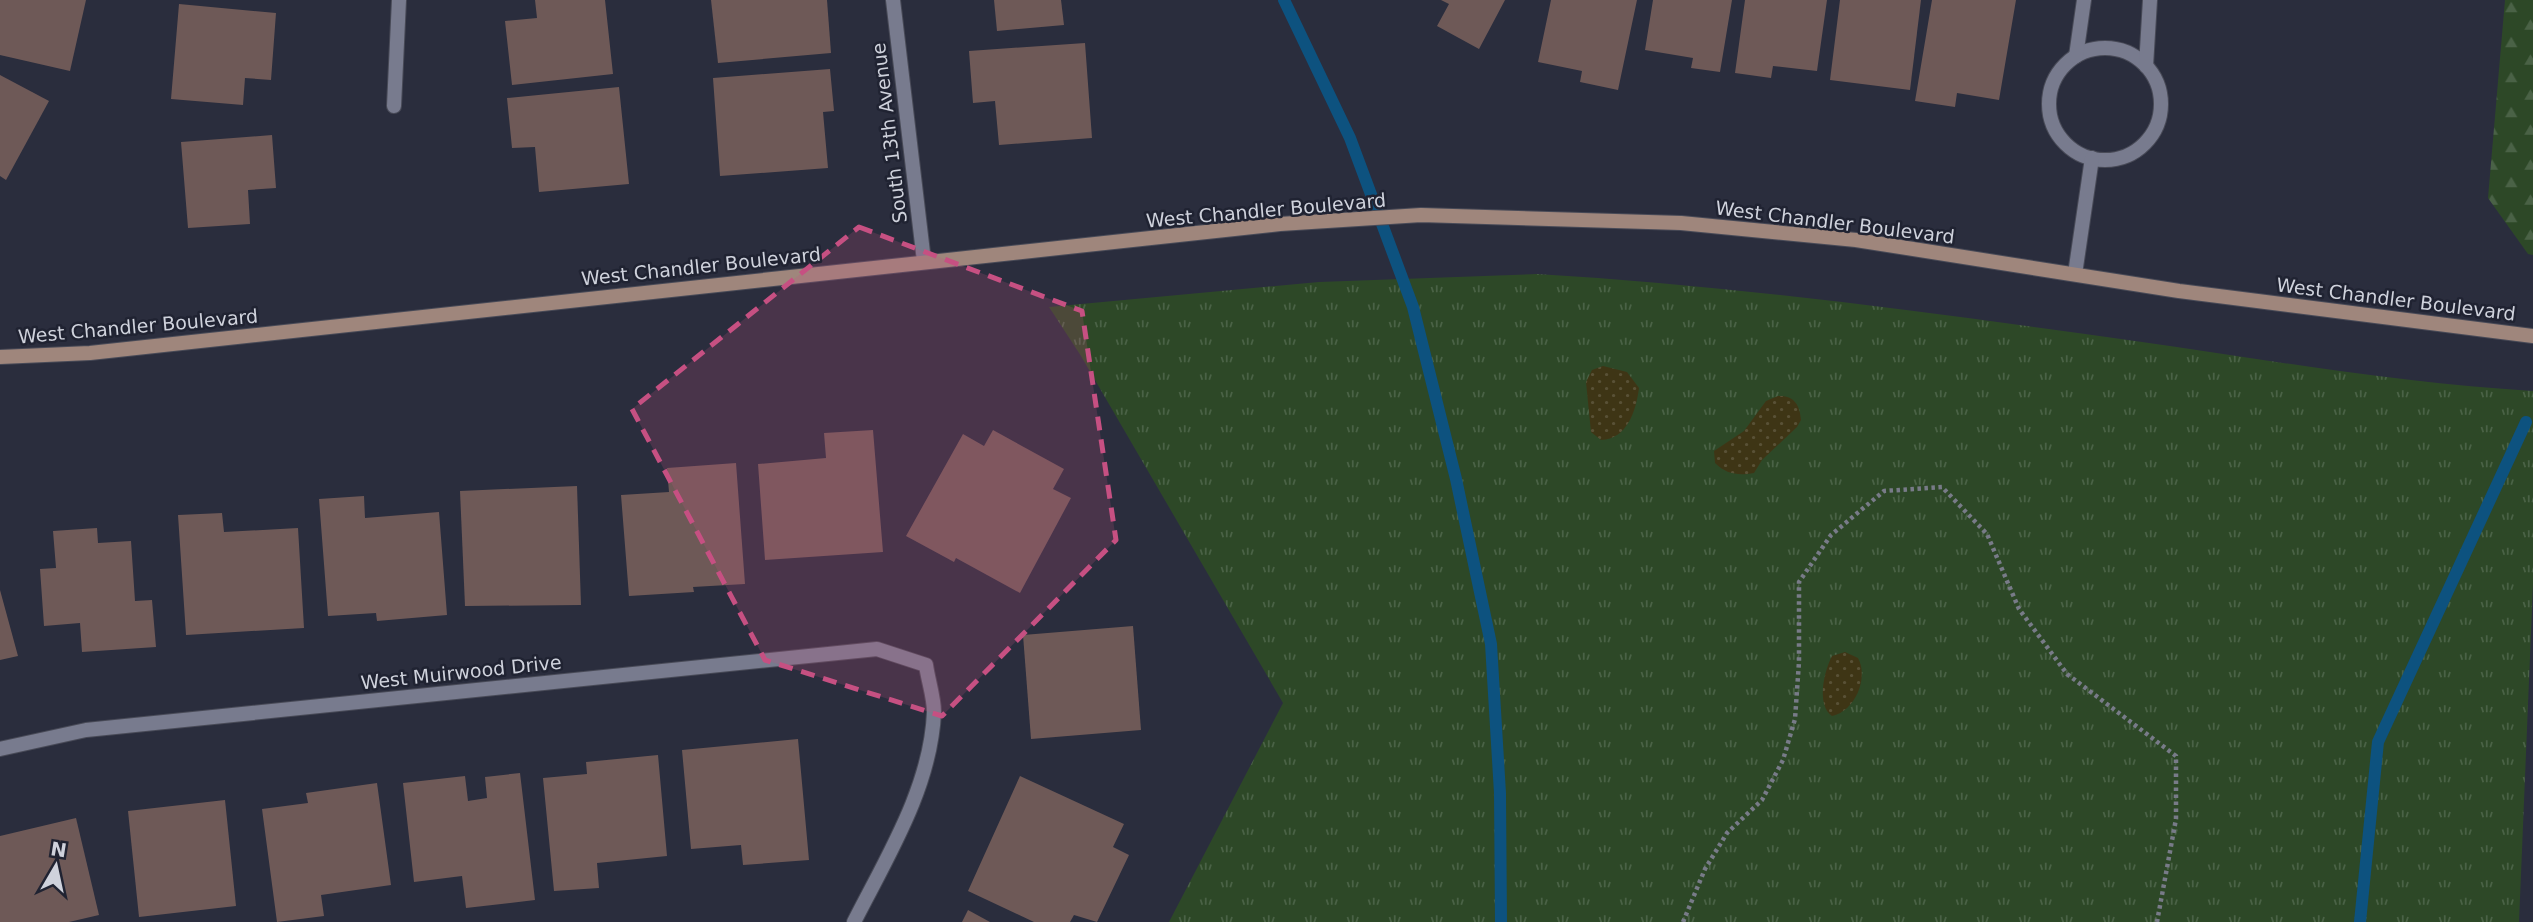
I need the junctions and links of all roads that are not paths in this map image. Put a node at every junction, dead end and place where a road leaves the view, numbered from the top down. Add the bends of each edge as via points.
1 (399, 0) edge
2 (893, 0) edge
3 (2084, 0) edge
4 (2150, 0) edge
5 (2077, 56) junction
6 (2146, 65) junction
7 (394, 106) dead end
8 (2092, 158) junction
9 (924, 261) junction
10 (2075, 274) junction
11 (2530, 335) edge
12 (0, 358) edge
13 (0, 749) edge
14 (853, 922) edge

1 - 7 street
2 - 9 street, South 13th Avenue
3 - 5 street
4 - 6 street
5 - 6 street via 2091,50 2120,50
5 - 8 street via 2054,80 2050,113 2063,141
6 - 8 street via 2162,98 2154,132 2127,156
8 - 10 street
9 - 10 main road, West Chandler Boulevard via 1421,215 1681,223 1856,240
9 - 12 main road, West Chandler Boulevard via 90,353
10 - 11 main road, West Chandler Boulevard via 2179,292
13 - 14 street, West Muirwood Drive via 86,730 877,649 926,664 934,710 930,749 908,814

